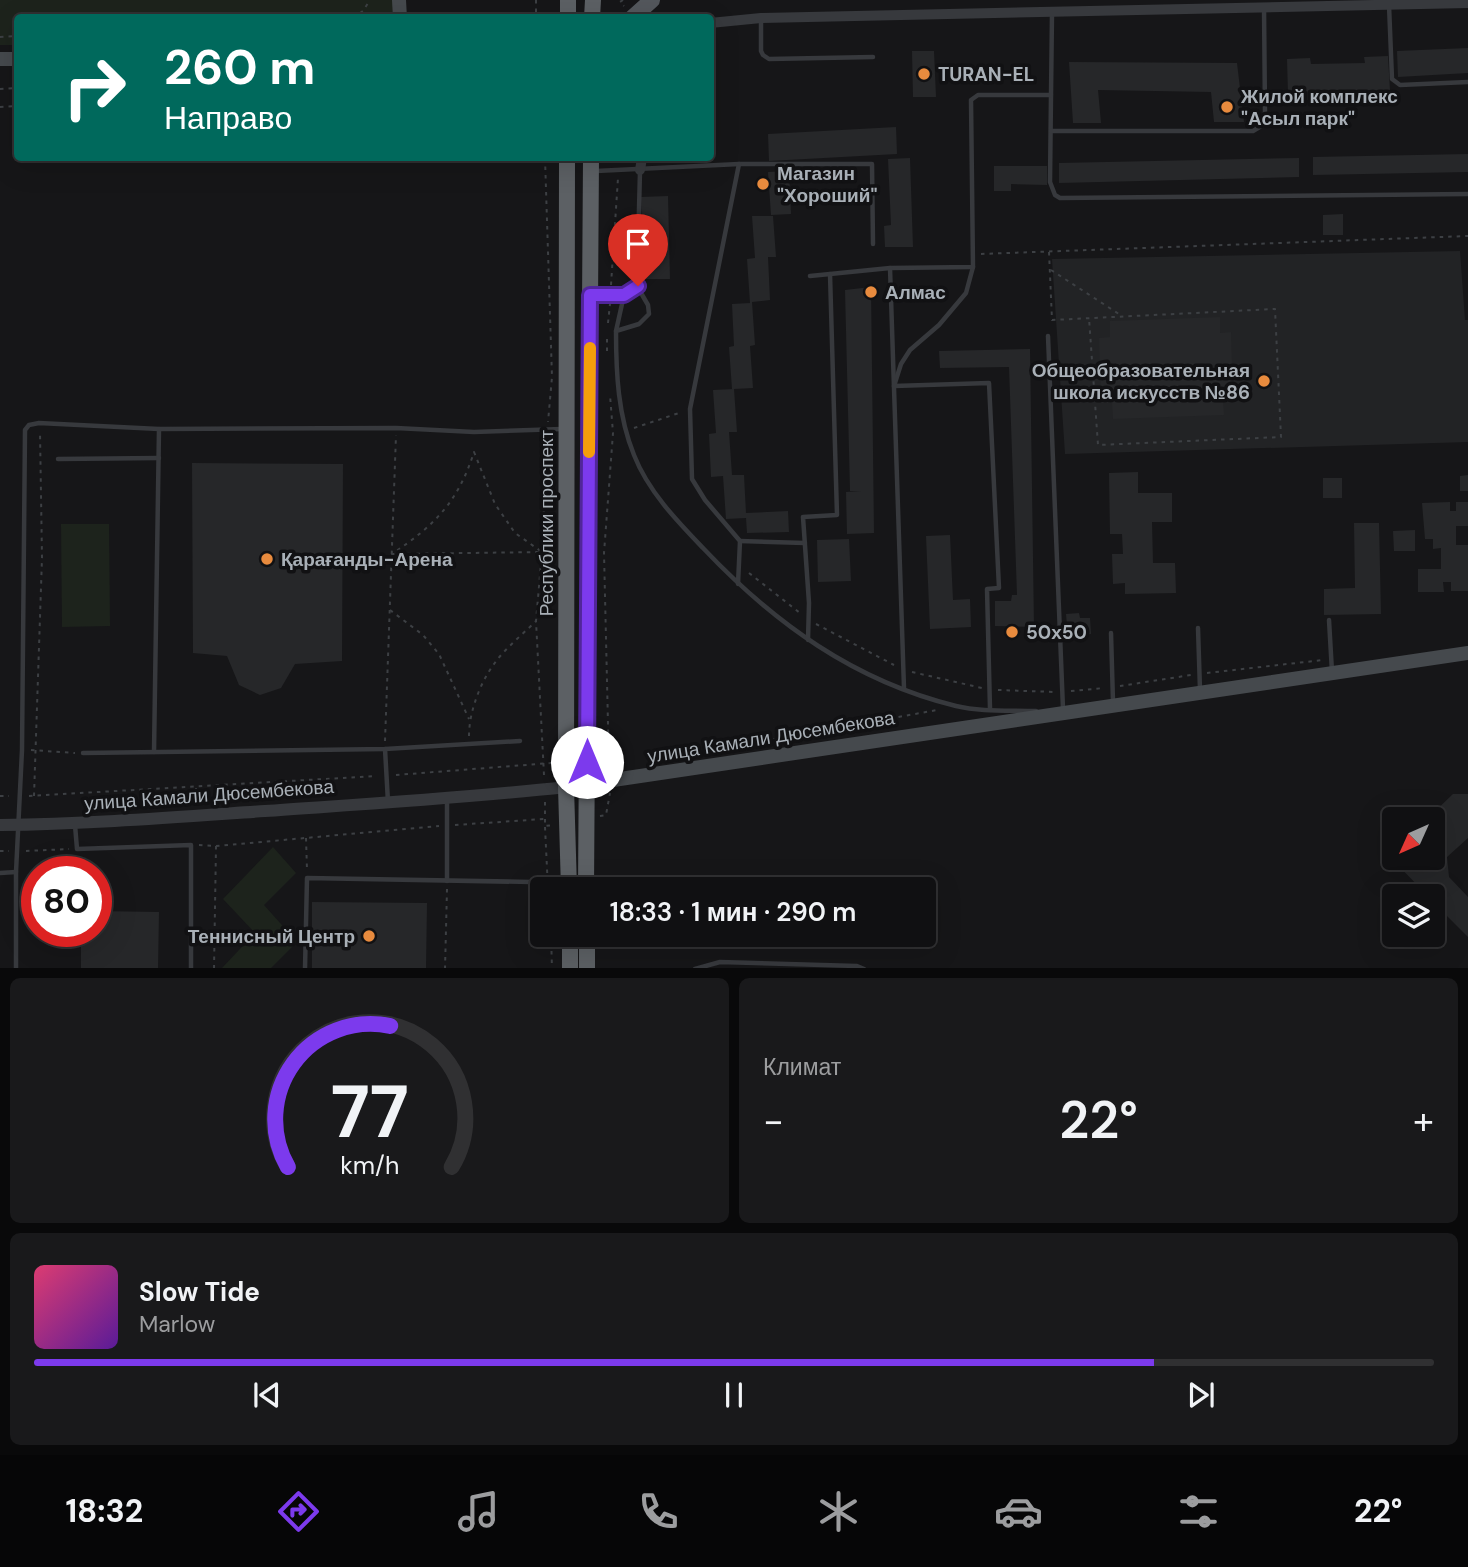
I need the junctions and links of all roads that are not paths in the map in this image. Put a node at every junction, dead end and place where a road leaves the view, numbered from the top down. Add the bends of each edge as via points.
1 (652, 0) edge
2 (1411, 2) edge
3 (1468, 2) edge
4 (1264, 3) edge
5 (1389, 5) junction
6 (1052, 13) junction
7 (636, 14) edge
8 (761, 19) junction
9 (714, 23) edge
10 (873, 57) dead end
11 (1468, 82) edge
12 (1051, 95) junction
13 (1051, 131) junction
14 (560, 161) edge
15 (567, 161) edge
16 (642, 161) edge
17 (591, 164) edge
18 (739, 164) junction
19 (640, 170) junction
20 (567, 184) junction
21 (1468, 194) edge
22 (873, 244) dead end
23 (973, 267) junction
24 (890, 268) junction
25 (830, 274) junction
26 (810, 276) dead end
27 (638, 286) junction
28 (590, 295) junction
29 (624, 295) junction
30 (616, 331) junction
31 (1048, 336) dead end
32 (894, 386) junction
33 (159, 429) junction
34 (567, 429) junction
35 (58, 458) dead end
36 (159, 458) junction
37 (740, 541) junction
38 (804, 543) junction
39 (738, 584) junction
40 (1329, 620) dead end
41 (1198, 628) dead end
42 (1111, 633) dead end
43 (808, 640) junction
44 (1468, 653) edge
45 (1332, 666) junction
46 (904, 688) junction
47 (1200, 692) junction
48 (1113, 705) junction
49 (990, 709) junction
50 (1063, 712) junction
51 (520, 741) dead end
52 (385, 749) junction
53 (154, 752) junction
54 (83, 753) road end
55 (586, 785) junction
56 (566, 787) junction
57 (447, 798) junction
58 (388, 803) junction
59 (0, 824) edge
60 (75, 824) junction
61 (19, 825) junction
62 (16, 872) junction
63 (0, 873) edge
64 (569, 877) edge
65 (586, 877) edge
66 (447, 881) junction
67 (530, 882) edge
68 (570, 947) edge
69 (587, 947) edge
70 (16, 968) edge
71 (191, 968) edge
72 (305, 968) edge
73 (570, 968) edge
74 (587, 968) edge
75 (695, 968) edge
76 (864, 968) edge

1 - 7 main road
2 - 3 street
2 - 5 street
4 - 5 street
4 - 6 street
4 - 13 lane via 1263,125 1253,131
5 - 11 lane via 1395,83
6 - 8 street
6 - 12 lane
8 - 9 street
8 - 10 lane via 761,51 769,59
12 - 13 lane
12 - 23 lane via 978,95 971,100
13 - 21 lane via 1050,182 1060,198
14 - 20 main road
15 - 20 highway, Республики проспект
16 - 19 street
17 - 19 lane via 618,171
17 - 28 highway
18 - 19 lane
18 - 22 lane via 872,164
18 - 37 lane via 691,410 692,479
19 - 27 lane
20 - 34 highway, Республики проспект
23 - 24 lane
23 - 32 lane via 966,293 910,350
24 - 25 lane
24 - 32 lane
25 - 26 lane
25 - 38 lane via 837,515 803,517
27 - 29 lane
27 - 30 lane via 649,314 639,324
28 - 29 lane
28 - 55 highway
29 - 30 lane
30 - 39 lane via 615,364 625,431 635,458 676,519
31 - 50 lane
32 - 46 lane
32 - 49 lane via 989,383 999,588 987,589
33 - 34 lane
33 - 36 lane
33 - 61 lane via 39,424 25,430
34 - 56 highway, Республики проспект
35 - 36 lane
36 - 53 lane
37 - 38 lane
37 - 39 lane
38 - 43 lane
39 - 43 lane
40 - 45 lane
41 - 47 lane
42 - 48 lane
43 - 46 lane
44 - 45 main road, улица Камали Дюсембекова
45 - 47 main road, улица Камали Дюсембекова
46 - 49 lane via 958,706
47 - 48 main road, улица Камали Дюсембекова
48 - 50 main road, улица Камали Дюсембекова
49 - 50 lane
50 - 55 main road, улица Камали Дюсембекова
51 - 52 lane
52 - 53 lane
52 - 58 lane
53 - 54 lane
55 - 56 main road, улица Камали Дюсембекова
55 - 65 highway
56 - 57 street, улица Камали Дюсембекова
56 - 64 highway, Республики проспект
57 - 58 street, улица Камали Дюсембекова
57 - 66 lane
58 - 60 street, улица Камали Дюсембекова
59 - 61 street, улица Камали Дюсембекова
60 - 61 street, улица Камали Дюсембекова
60 - 71 lane via 77,849 191,845
61 - 62 lane
62 - 63 lane
62 - 70 lane
66 - 67 lane
66 - 72 lane via 307,878
68 - 73 highway
69 - 74 highway
75 - 76 lane via 720,962

